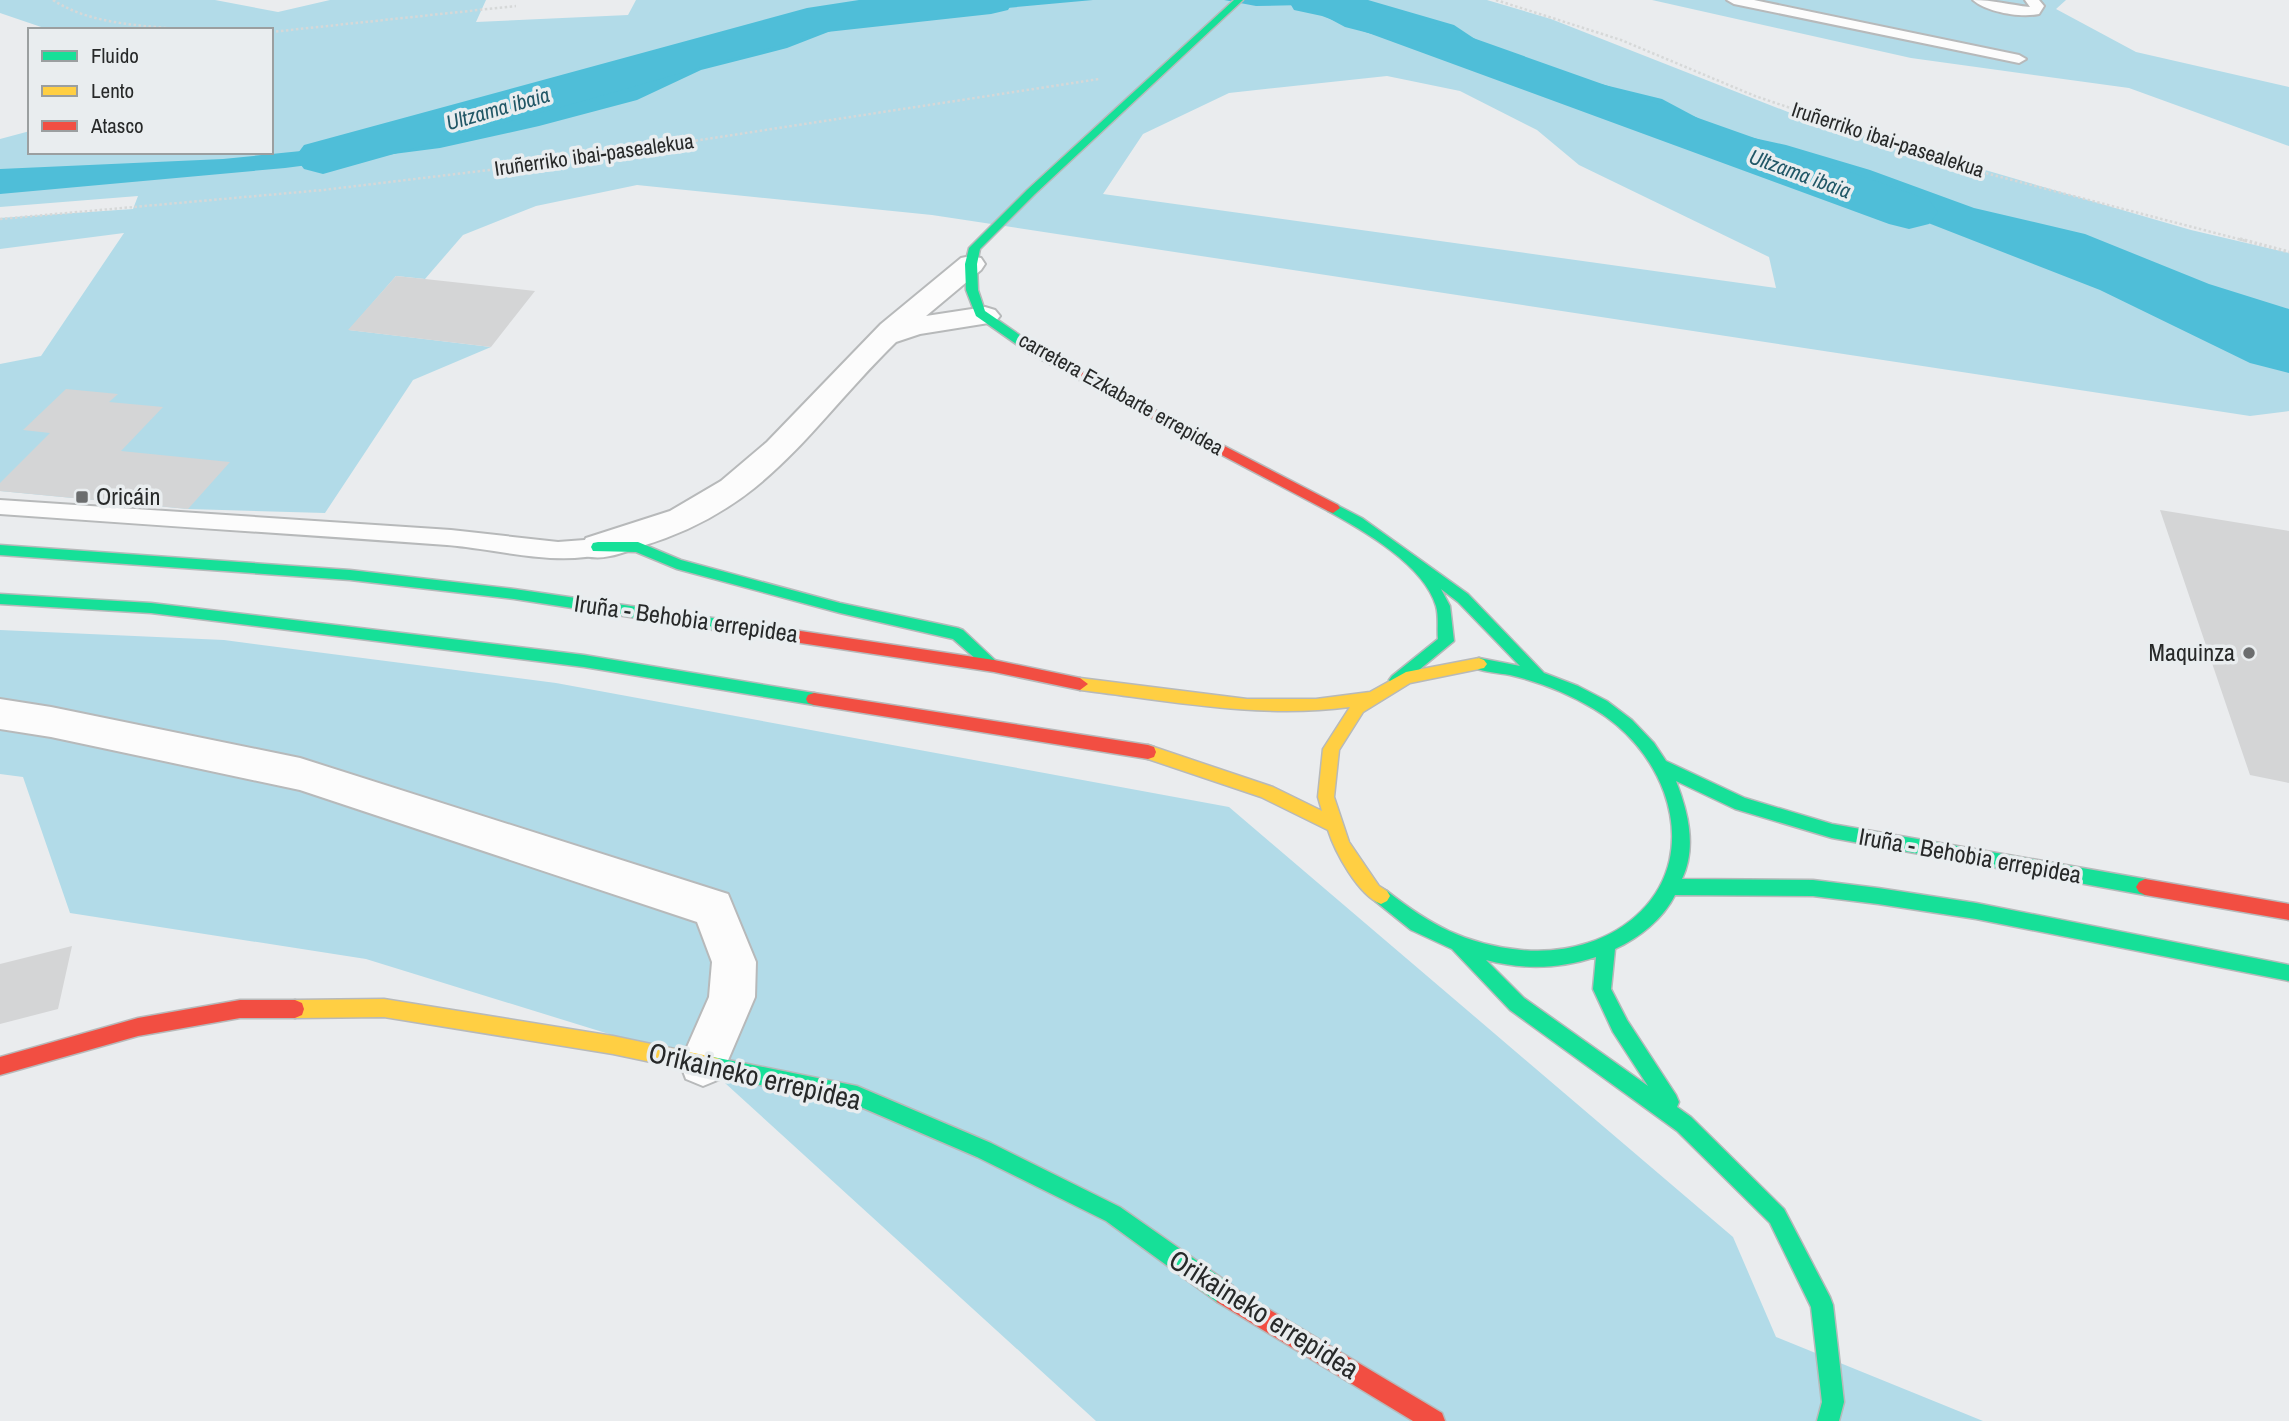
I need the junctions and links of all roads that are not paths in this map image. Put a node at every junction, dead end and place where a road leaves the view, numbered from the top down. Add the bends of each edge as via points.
1 (1239, 0) edge
2 (1734, 0) edge
3 (1980, 0) edge
4 (2032, 0) edge
5 (2019, 59) dead end
6 (971, 264) junction
7 (985, 316) junction
8 (883, 338) junction
9 (0, 507) edge
10 (598, 547) junction
11 (0, 550) edge
12 (1420, 566) junction
13 (0, 599) edge
14 (994, 666) junction
15 (1537, 674) junction
16 (1397, 680) junction
17 (1368, 698) junction
18 (0, 714) edge
19 (1661, 766) junction
20 (1332, 824) junction
21 (1671, 887) junction
22 (2289, 912) edge
23 (1606, 945) junction
24 (1460, 946) junction
25 (2289, 973) edge
26 (703, 1063) junction
27 (0, 1066) edge
28 (1684, 1124) junction
29 (1434, 1421) edge
30 (1828, 1421) edge

1 - 6 main road via 1001,220 975,248
2 - 5 lane
3 - 4 lane via 2034,12 2037,6
6 - 7 main road via 972,290 979,313
6 - 8 street
7 - 8 street via 914,326
7 - 12 main road, carretera Ezkabarte errepidea via 1033,350 1357,520
8 - 10 street via 779,448 733,488 678,521
9 - 10 lane via 438,537 558,550
10 - 14 main road via 638,547 677,564 827,605 958,634
11 - 14 main road, Iruña - Behobia errepidea via 405,581
12 - 15 main road, carretera Ezkabarte errepidea via 1463,598
12 - 16 main road, carretera Ezkabarte errepidea via 1443,606 1446,642
13 - 20 main road via 151,608 584,661 1156,753 1268,792
14 - 17 main road, Iruña - Behobia errepidea via 1081,684 1247,705 1316,705
15 - 16 main road via 1479,664 1432,669
15 - 19 main road via 1563,683 1609,710
16 - 17 main road
17 - 20 main road via 1334,740 1325,795
18 - 26 street via 300,774 713,908 734,962 732,997
19 - 21 main road via 1682,827 1681,858
19 - 22 main road, Iruña - Behobia errepidea via 1741,804 1832,831
20 - 24 main road via 1342,849 1377,896 1402,916
21 - 23 main road via 1645,921
21 - 25 main road via 1812,888 1878,896
23 - 24 main road via 1561,957 1511,957
23 - 28 main road via 1601,989
24 - 28 main road via 1517,1004
26 - 27 main road, Orikaineko errepidea via 384,1008 240,1009 138,1027
26 - 29 main road, Orikaineko errepidea via 857,1096 984,1150 1113,1214 1213,1287
28 - 30 main road via 1777,1216 1822,1305 1833,1402

